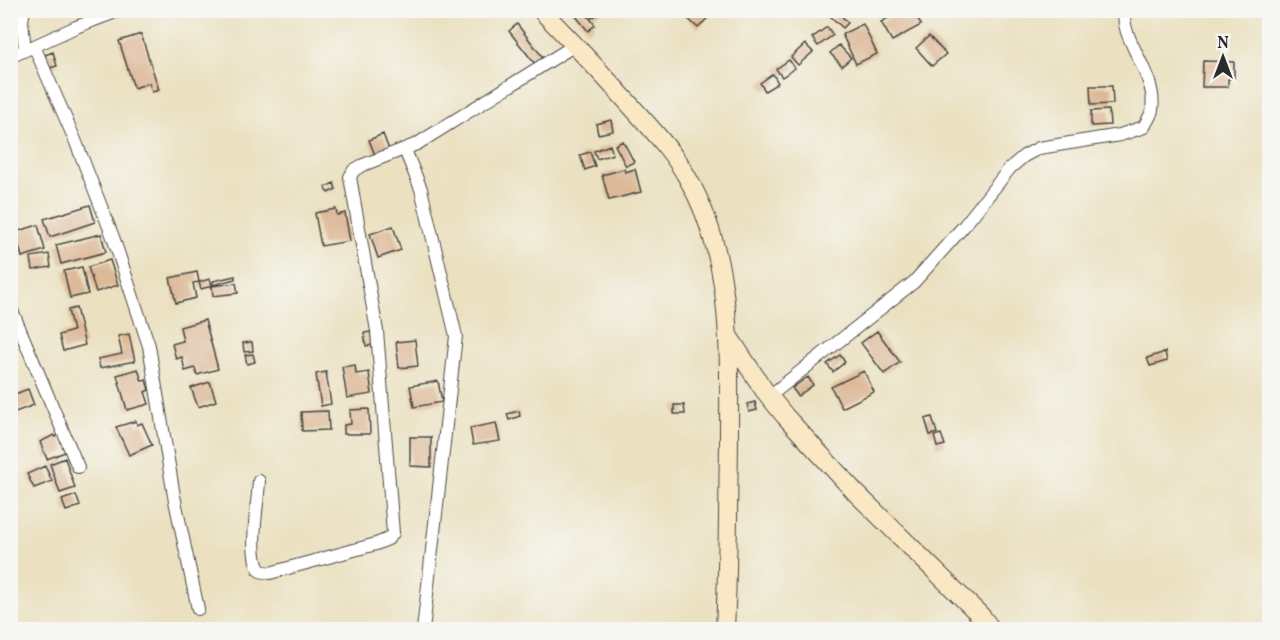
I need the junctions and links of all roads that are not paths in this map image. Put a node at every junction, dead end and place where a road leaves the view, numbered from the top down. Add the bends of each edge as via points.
1 (24, 10) edge
2 (121, 10) edge
3 (540, 10) edge
4 (1125, 10) edge
5 (575, 45) junction
6 (30, 48) junction
7 (10, 57) edge
8 (405, 150) junction
9 (10, 306) edge
10 (729, 336) junction
11 (772, 394) dead end
12 (78, 467) dead end
13 (259, 481) dead end
14 (198, 609) dead end
15 (423, 630) edge
16 (725, 630) edge
17 (992, 630) edge

1 - 6 street via 22,21
2 - 6 street
3 - 5 street
4 - 11 street via 1125,27 1152,92 1152,111 1144,127 1120,135 1039,148 1024,156 914,282
5 - 8 street
5 - 10 street via 661,140 687,177 716,246
6 - 7 street
6 - 14 street via 75,140 149,346
8 - 13 street via 363,165 350,177 377,331 393,533 388,539 365,547 270,573 260,571 255,565 254,551
8 - 15 street via 421,189 456,336
9 - 12 street
10 - 16 street
10 - 17 street via 785,416

